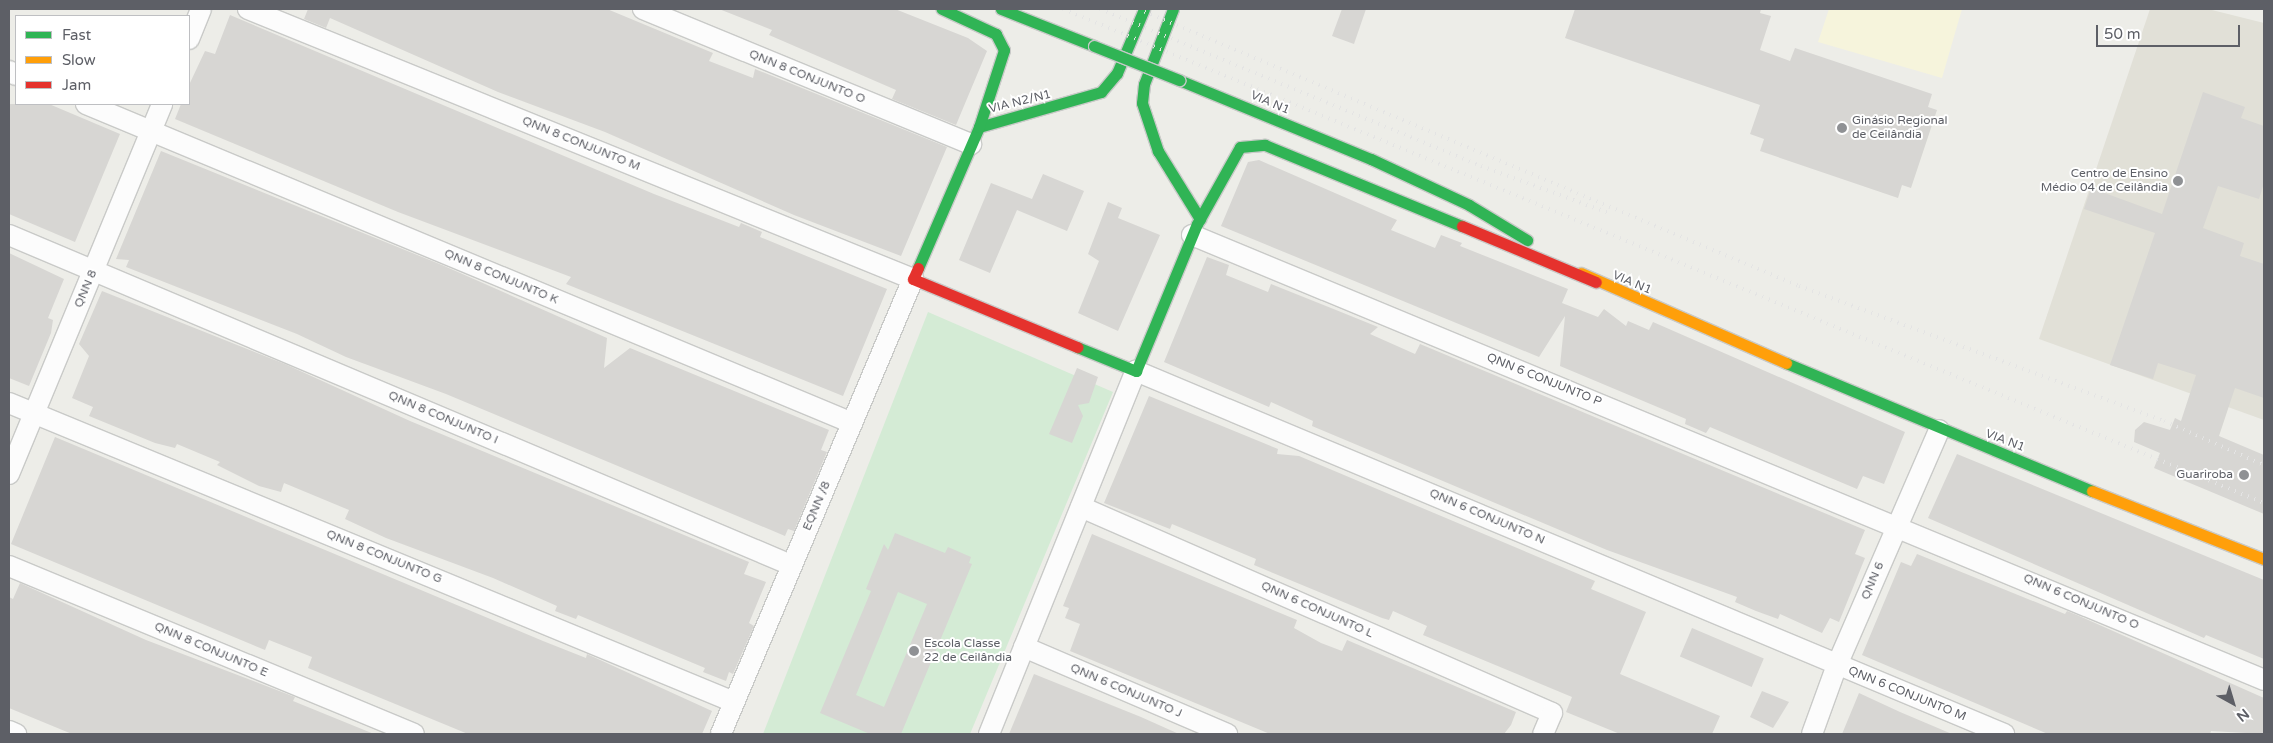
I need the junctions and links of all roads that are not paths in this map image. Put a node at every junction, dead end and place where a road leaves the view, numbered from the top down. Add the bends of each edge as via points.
1 (202, 9) edge
2 (248, 9) edge
3 (643, 9) edge
4 (942, 9) edge
5 (1001, 9) edge
6 (1144, 9) edge
7 (1173, 9) edge
8 (190, 37) edge
9 (88, 105) edge
10 (162, 105) edge
11 (150, 131) junction
12 (975, 136) junction
13 (1196, 227) junction
14 (9, 235) edge
15 (94, 270) junction
16 (913, 279) junction
17 (1596, 282) junction
18 (1136, 371) junction
19 (9, 402) edge
20 (33, 412) junction
21 (852, 423) junction
22 (1939, 430) junction
23 (9, 474) edge
24 (1081, 507) junction
25 (1897, 525) junction
26 (2264, 559) edge
27 (791, 565) junction
28 (9, 566) edge
29 (1024, 647) junction
30 (1837, 665) junction
31 (2264, 680) edge
32 (734, 702) junction
33 (9, 731) edge
34 (16, 734) edge
35 (414, 734) edge
36 (721, 734) edge
37 (989, 734) edge
38 (1227, 734) edge
39 (1543, 734) edge
40 (1812, 734) edge
41 (2004, 734) edge

1 - 8 street
2 - 16 street, QNN 8 CONJUNTO M
3 - 12 street, QNN 8 CONJUNTO O
4 - 12 street, VIA N2/N1 via 985,27 1002,41 1004,50
5 - 17 street, VIA N1, bridge via 1371,160 1469,205
6 - 12 street, VIA N2/N1 via 1117,73 1101,92
7 - 13 street via 1144,84 1142,103 1158,151
9 - 11 street, QNN 8 CONJUNTO K
10 - 11 street, QNN 8
11 - 15 street, QNN 8
11 - 21 street, QNN 8 CONJUNTO K
12 - 16 street
13 - 17 street via 1240,147 1265,145
13 - 18 street
13 - 25 street, QNN 6 CONJUNTO P
14 - 15 street, QNN 8 CONJUNTO I
15 - 20 street, QNN 8
15 - 27 street, QNN 8 CONJUNTO I
16 - 18 street
16 - 21 street, EQNN /8
17 - 22 street, VIA N1
18 - 24 street
18 - 30 street, QNN 6 CONJUNTO N
19 - 20 street, QNN 8 CONJUNTO G
20 - 23 street, QNN 8
20 - 32 street, QNN 8 CONJUNTO G
21 - 27 street, EQNN /8
22 - 25 street, QNN 6
22 - 26 street, VIA N1
24 - 29 street
24 - 39 street, QNN 6 CONJUNTO L via 1552,713
25 - 30 street, QNN 6
25 - 31 street, QNN 6 CONJUNTO O
27 - 32 street, EQNN /8
28 - 35 street, QNN 8 CONJUNTO E
29 - 37 street
29 - 38 street, QNN 6 CONJUNTO J
30 - 40 street, QNN 6
30 - 41 street, QNN 6 CONJUNTO M
32 - 36 street, EQNN /8
33 - 34 street

